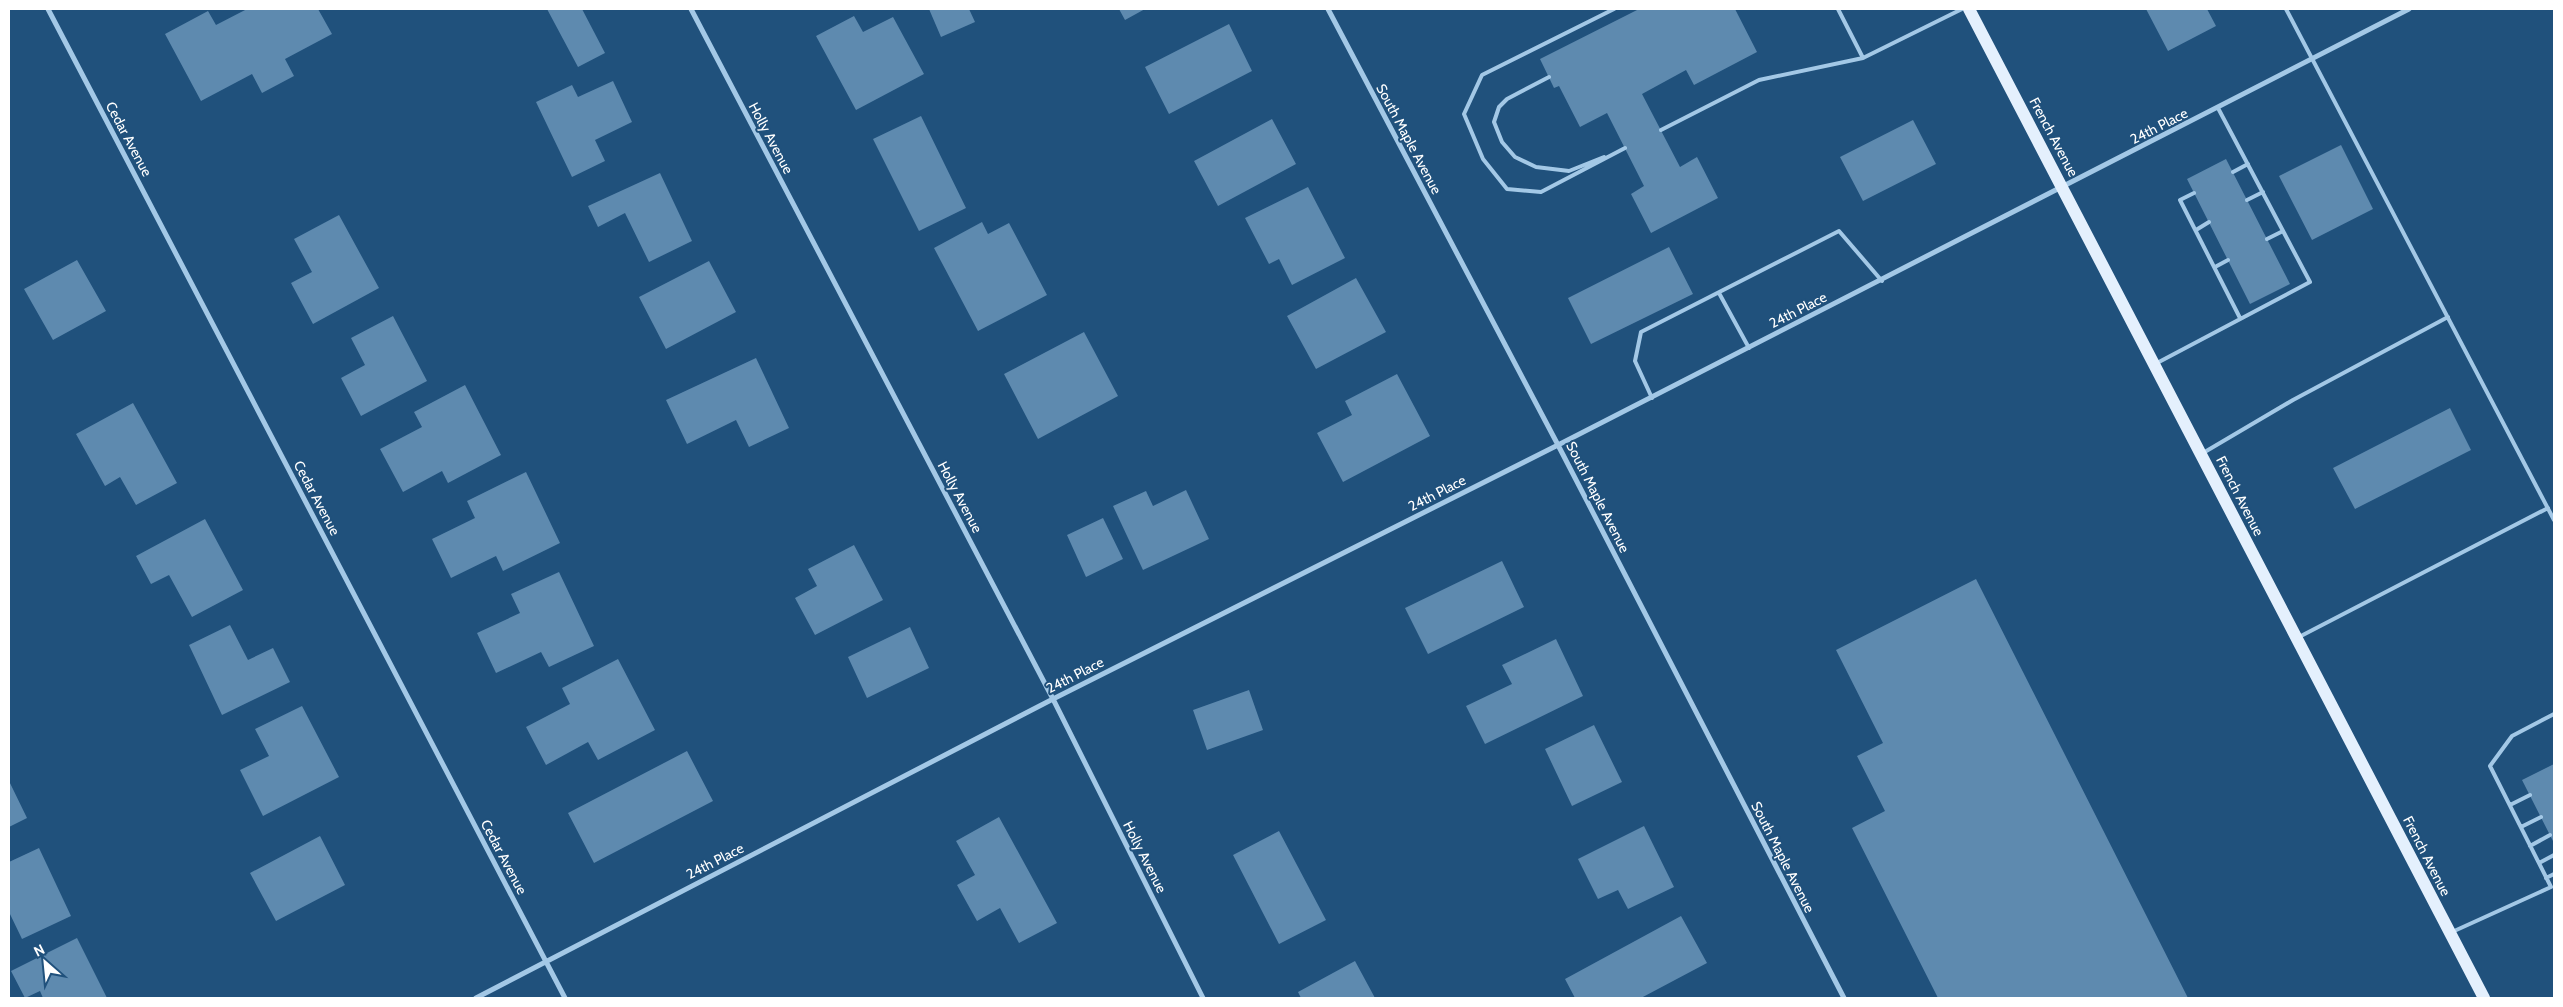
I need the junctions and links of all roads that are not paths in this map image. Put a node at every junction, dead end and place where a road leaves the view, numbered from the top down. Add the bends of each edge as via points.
1 (48, 9) edge
2 (691, 9) edge
3 (1328, 9) edge
4 (1614, 9) edge
5 (1838, 9) edge
6 (1962, 9) edge
7 (1969, 9) edge
8 (2286, 9) edge
9 (2409, 9) edge
10 (1863, 58) junction
11 (2312, 59) junction
12 (1550, 77) dead end
13 (2218, 108) junction
14 (1661, 130) dead end
15 (2248, 164) junction
16 (2233, 172) dead end
17 (2063, 188) junction
18 (2262, 192) junction
19 (2194, 193) dead end
20 (2247, 200) dead end
21 (2209, 222) dead end
22 (2196, 230) junction
23 (2283, 230) junction
24 (2267, 239) dead end
25 (2228, 260) dead end
26 (2215, 267) junction
27 (1882, 280) junction
28 (1719, 293) junction
29 (2448, 317) junction
30 (2240, 318) junction
31 (1749, 348) junction
32 (2155, 364) junction
33 (1652, 398) junction
34 (1558, 445) junction
35 (2201, 454) junction
36 (2548, 508) junction
37 (2554, 520) edge
38 (2297, 638) junction
39 (1053, 699) junction
40 (2554, 714) edge
41 (2530, 795) dead end
42 (2510, 805) junction
43 (2541, 817) dead end
44 (2521, 827) junction
45 (2550, 835) dead end
46 (2530, 846) junction
47 (2554, 855) edge
48 (2538, 863) junction
49 (2554, 874) edge
50 (2546, 878) junction
51 (2551, 887) junction
52 (2554, 894) edge
53 (2450, 933) junction
54 (546, 962) junction
55 (476, 998) edge
56 (565, 998) edge
57 (1203, 998) edge
58 (1844, 998) edge
59 (2484, 998) edge

1 - 54 street, Cedar Avenue
2 - 39 street, Holly Avenue
3 - 34 street, South Maple Avenue
4 - 12 lane via 1482,75 1464,114 1483,159 1507,189 1541,192 1625,148 1569,171 1536,167 1515,157 1502,142 1494,122 1498,107 1507,98
5 - 10 lane
6 - 10 lane
7 - 17 main road, French Avenue
8 - 11 lane
9 - 11 street, 24th Place
10 - 14 lane via 1759,80
11 - 13 street, 24th Place
11 - 29 lane
13 - 15 lane
13 - 17 street, 24th Place
15 - 16 lane
15 - 18 lane
17 - 27 street, 24th Place
17 - 32 main road, French Avenue
18 - 20 lane
18 - 23 lane
19 - 22 lane via 2180,200
21 - 22 lane
22 - 26 lane
23 - 24 lane
23 - 30 lane via 2310,282
25 - 26 lane
26 - 30 lane
27 - 28 lane via 1839,232
27 - 31 street, 24th Place
28 - 31 lane
28 - 33 lane via 1640,332 1635,361
29 - 35 lane via 2293,400
29 - 36 lane
30 - 32 lane
31 - 33 street, 24th Place
32 - 35 main road, French Avenue
33 - 34 street, 24th Place
34 - 39 street, 24th Place
34 - 58 street, South Maple Avenue
35 - 38 main road, French Avenue
36 - 37 lane
36 - 38 lane
38 - 53 main road, French Avenue
39 - 54 street, 24th Place
39 - 57 street, Holly Avenue
40 - 42 lane via 2512,736 2490,766
41 - 42 lane
42 - 44 lane
43 - 44 lane
44 - 46 lane
45 - 46 lane
46 - 48 lane
47 - 48 lane
48 - 50 lane
49 - 50 lane
50 - 51 lane
51 - 52 lane
51 - 53 lane
53 - 59 main road, French Avenue
54 - 55 street, 24th Place
54 - 56 street, Cedar Avenue

